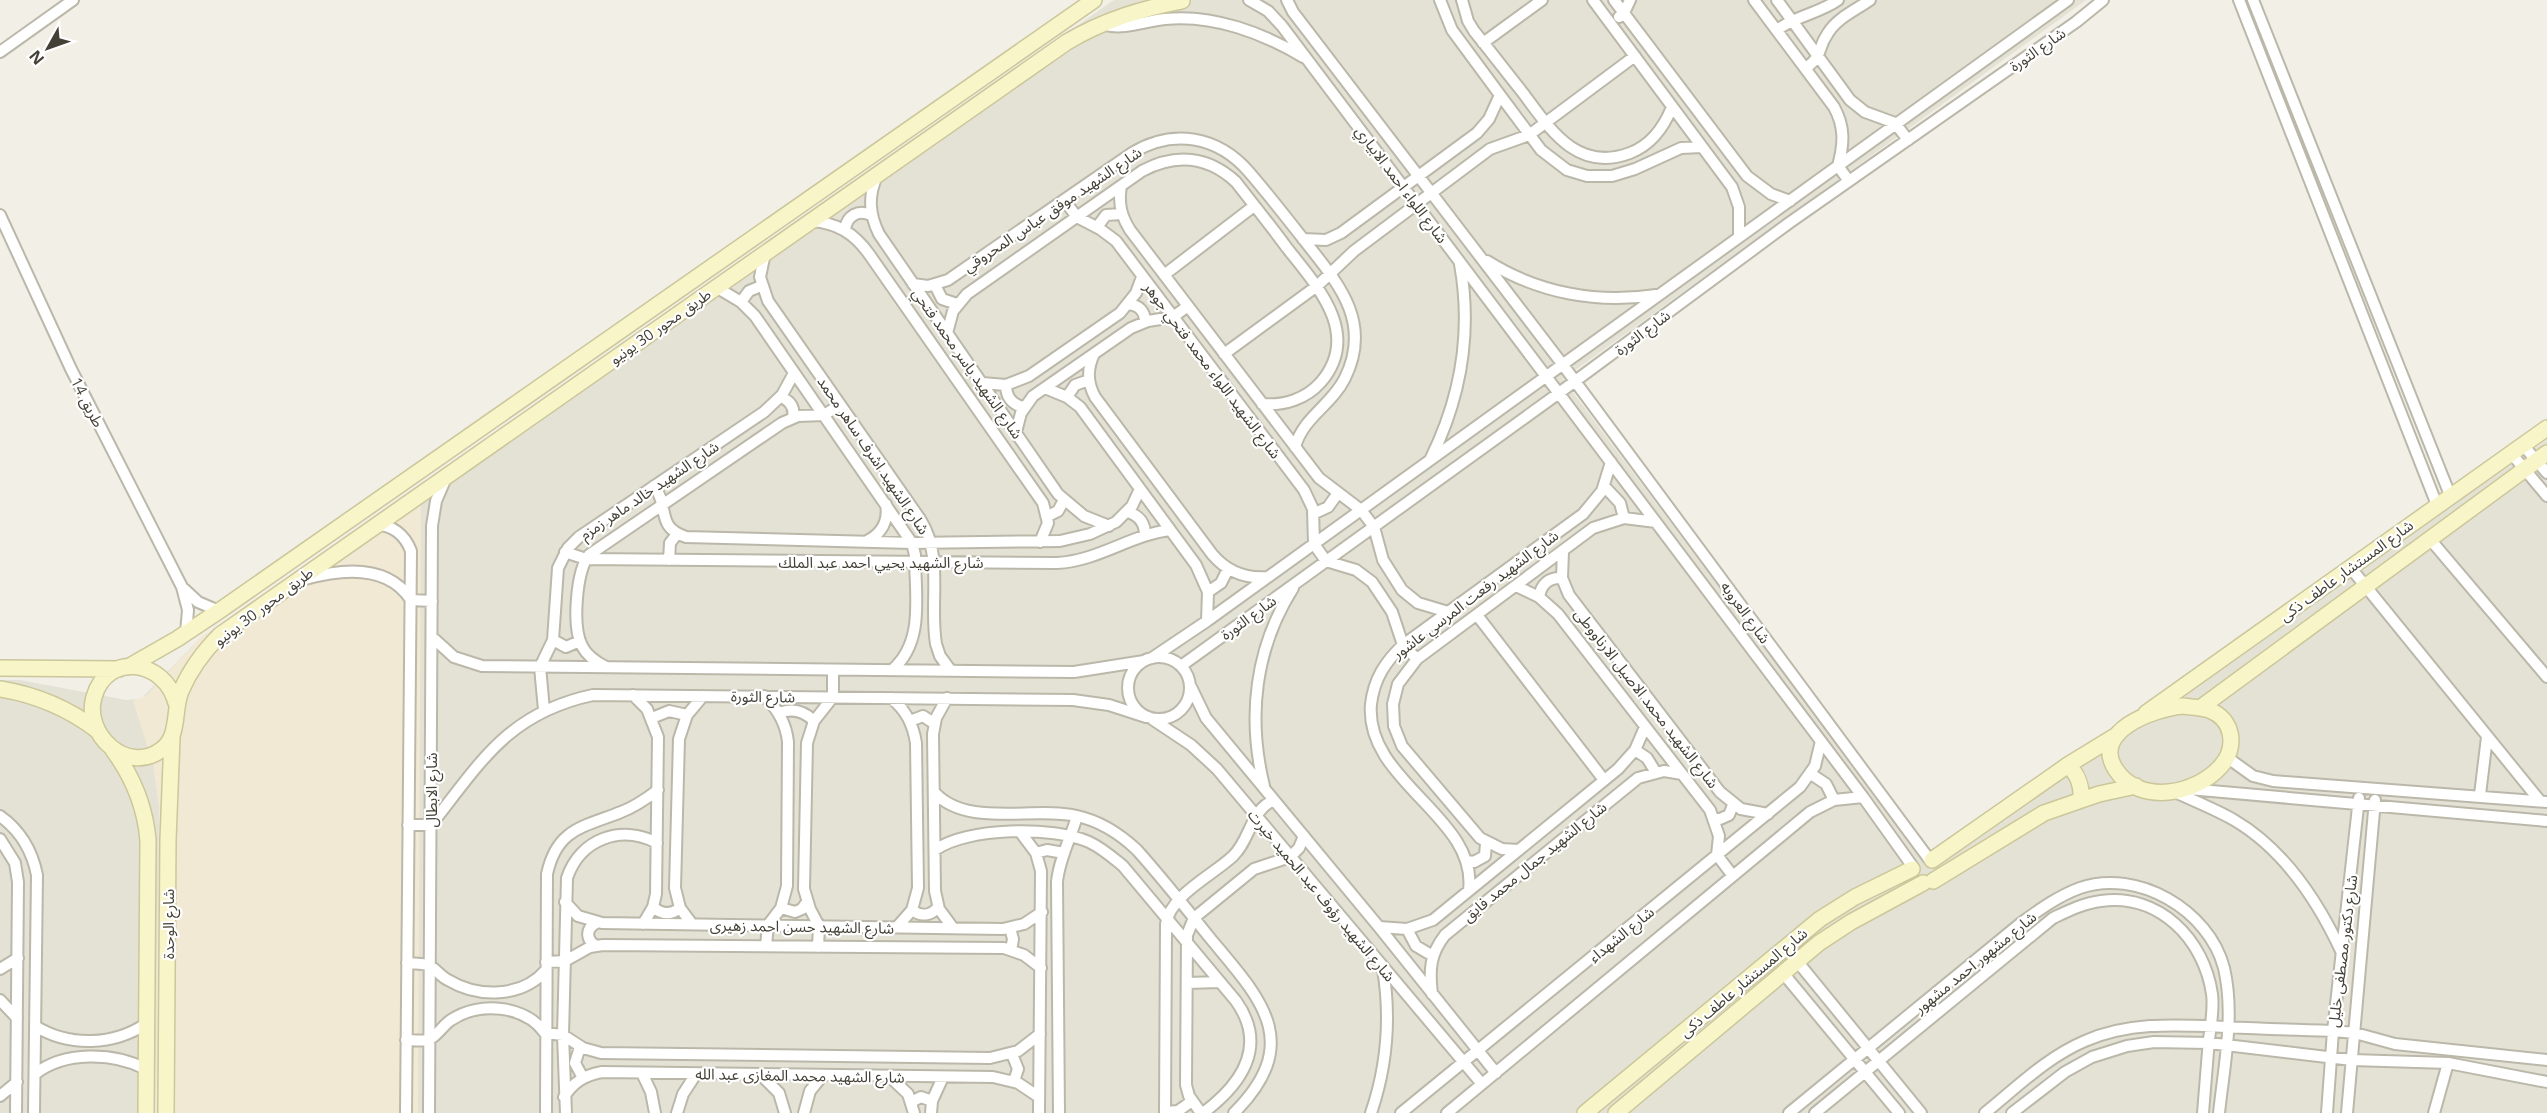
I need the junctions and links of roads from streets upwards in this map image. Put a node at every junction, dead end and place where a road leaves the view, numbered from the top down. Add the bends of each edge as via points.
1 (74, 0) edge
2 (1094, 0) edge
3 (1181, 0) edge
4 (1249, 0) edge
5 (1287, 0) edge
6 (1440, 0) edge
7 (1462, 0) edge
8 (1542, 0) edge
9 (1593, 0) edge
10 (1614, 0) edge
11 (1630, 0) edge
12 (1754, 0) edge
13 (1777, 0) edge
14 (1838, 0) edge
15 (1870, 0) edge
16 (2068, 0) edge
17 (2103, 0) edge
18 (2239, 0) edge
19 (2253, 0) edge
20 (1624, 13) junction
21 (1791, 19) junction
22 (1610, 23) junction
23 (1102, 24) junction
24 (1777, 30) junction
25 (1474, 31) junction
26 (1460, 42) junction
27 (1483, 42) junction
28 (0, 52) edge
29 (1635, 56) junction
30 (1819, 58) junction
31 (1309, 61) junction
32 (1806, 69) junction
33 (1668, 71) junction
34 (1654, 82) junction
35 (1500, 95) junction
36 (1672, 107) junction
37 (1545, 122) junction
38 (1895, 123) junction
39 (1529, 135) junction
40 (1908, 140) junction
41 (1702, 147) junction
42 (1120, 161) junction
43 (1838, 166) junction
44 (878, 174) junction
45 (1419, 176) junction
46 (1132, 178) junction
47 (1849, 181) junction
48 (1121, 186) junction
49 (1404, 187) junction
50 (1431, 192) junction
51 (1064, 200) junction
52 (1790, 201) junction
53 (1416, 204) junction
54 (1254, 206) junction
55 (1122, 214) junction
56 (0, 215) edge
57 (871, 215) junction
58 (1284, 215) junction
59 (1077, 217) junction
60 (812, 221) junction
61 (1270, 226) junction
62 (1096, 227) junction
63 (845, 230) junction
64 (1740, 237) junction
65 (1303, 239) junction
66 (765, 253) junction
67 (1480, 257) junction
68 (1459, 261) junction
69 (1331, 274) junction
70 (1164, 275) junction
71 (1142, 277) junction
72 (914, 284) junction
73 (935, 285) junction
74 (761, 286) junction
75 (1317, 286) junction
76 (716, 287) junction
77 (1659, 295) junction
78 (741, 302) junction
79 (957, 304) junction
80 (1128, 304) junction
81 (1188, 306) junction
82 (1173, 317) junction
83 (1145, 322) junction
84 (947, 333) junction
85 (1094, 354) junction
86 (1224, 354) junction
87 (1563, 366) junction
88 (794, 373) junction
89 (1547, 377) junction
90 (1089, 380) junction
91 (1575, 382) junction
92 (982, 383) junction
93 (1006, 385) junction
94 (1045, 388) junction
95 (1559, 393) junction
96 (780, 397) junction
97 (1067, 397) junction
98 (1262, 404) junction
99 (840, 405) junction
100 (1024, 407) junction
101 (824, 415) junction
102 (793, 418) junction
103 (2547, 428) edge
104 (1016, 432) junction
105 (1295, 447) junction
106 (2517, 449) junction
107 (2536, 460) edge
108 (1430, 461) junction
109 (1611, 462) junction
110 (451, 472) junction
111 (2547, 473) edge
112 (654, 486) junction
113 (1604, 486) junction
114 (1140, 489) junction
115 (1338, 493) junction
116 (2450, 495) junction
117 (2547, 496) edge
118 (1064, 500) junction
119 (663, 504) junction
120 (886, 504) junction
121 (2437, 504) junction
122 (1361, 510) junction
123 (1127, 512) junction
124 (1313, 514) junction
125 (1048, 516) junction
126 (1624, 518) junction
127 (1656, 522) junction
128 (374, 525) junction
129 (1109, 526) junction
130 (1374, 527) junction
131 (1170, 530) junction
132 (677, 534) junction
133 (1145, 535) junction
134 (2429, 538) junction
135 (867, 541) junction
136 (1040, 542) junction
137 (912, 543) junction
138 (932, 543) junction
139 (1314, 544) junction
140 (1563, 551) junction
141 (565, 552) junction
142 (586, 559) junction
143 (669, 560) junction
144 (1326, 561) junction
145 (915, 562) junction
146 (934, 562) junction
147 (2350, 567) junction
148 (1227, 569) junction
149 (1269, 577) junction
150 (1562, 578) junction
151 (293, 582) junction
152 (1296, 583) junction
153 (1516, 586) junction
154 (182, 587) junction
155 (2366, 587) junction
156 (1730, 590) junction
157 (1208, 592) junction
158 (1539, 597) junction
159 (411, 600) junction
160 (432, 601) junction
161 (1715, 601) junction
162 (219, 611) junction
163 (1448, 612) junction
164 (1477, 615) junction
165 (1207, 621) junction
166 (186, 633) junction
167 (432, 637) junction
168 (553, 640) junction
169 (580, 640) junction
170 (1403, 645) junction
171 (2228, 654) junction
172 (1417, 659) junction
173 (1148, 660) junction
174 (1181, 666) junction
175 (540, 667) junction
176 (606, 667) junction
177 (0, 668) edge
178 (123, 668) junction
179 (833, 670) junction
180 (892, 670) junction
181 (951, 671) junction
182 (2545, 672) edge
183 (2243, 676) junction
184 (1191, 687) junction
185 (0, 689) edge
186 (633, 695) junction
187 (703, 696) junction
188 (764, 696) junction
189 (833, 697) junction
190 (891, 698) junction
191 (947, 698) junction
192 (176, 703) junction
193 (2200, 708) junction
194 (544, 710) junction
195 (779, 713) junction
196 (2146, 713) junction
197 (687, 715) junction
198 (652, 718) junction
199 (1149, 718) junction
200 (814, 721) junction
201 (910, 721) junction
202 (935, 724) junction
203 (1645, 727) junction
204 (99, 732) junction
205 (173, 735) junction
206 (2117, 735) junction
207 (2487, 737) junction
208 (1821, 741) junction
209 (113, 750) junction
210 (1635, 750) junction
211 (2228, 758) junction
212 (2067, 765) junction
213 (1655, 771) junction
214 (1682, 774) junction
215 (1811, 774) junction
216 (2263, 779) junction
217 (1605, 780) junction
218 (2136, 786) junction
219 (2360, 788) junction
220 (1264, 789) junction
221 (658, 790) junction
222 (2182, 790) junction
223 (2376, 790) junction
224 (935, 793) junction
225 (2261, 794) junction
226 (2485, 796) junction
227 (1863, 797) junction
228 (1834, 800) junction
229 (2081, 800) junction
230 (1274, 801) junction
231 (2543, 802) edge
232 (2359, 803) junction
233 (1733, 805) junction
234 (2375, 805) junction
235 (994, 812) junction
236 (1768, 814) junction
237 (1255, 815) junction
238 (2487, 815) junction
239 (0, 816) edge
240 (610, 816) junction
241 (1077, 816) junction
242 (1714, 819) junction
243 (2547, 821) edge
244 (408, 825) junction
245 (430, 825) junction
246 (1021, 833) junction
247 (994, 834) junction
248 (615, 835) junction
249 (1072, 836) junction
250 (1304, 837) junction
251 (0, 839) edge
252 (1913, 839) junction
253 (657, 843) junction
254 (1486, 843) junction
255 (1901, 848) junction
256 (935, 850) junction
257 (1519, 850) junction
258 (1036, 853) junction
259 (1064, 853) junction
260 (1717, 855) junction
261 (1290, 857) junction
262 (1930, 860) junction
263 (1467, 861) junction
264 (1912, 868) junction
265 (1733, 876) junction
266 (1928, 882) junction
267 (1469, 890) junction
268 (1178, 900) junction
269 (565, 902) junction
270 (807, 902) junction
271 (938, 906) junction
272 (653, 907) junction
273 (680, 908) junction
274 (781, 908) junction
275 (912, 910) junction
276 (1042, 912) junction
277 (1167, 918) junction
278 (1194, 918) junction
279 (596, 923) junction
280 (643, 924) junction
281 (692, 924) junction
282 (768, 925) junction
283 (819, 926) junction
284 (897, 927) junction
285 (1379, 927) junction
286 (953, 928) junction
287 (1010, 928) junction
288 (1407, 929) junction
289 (18, 933) junction
290 (37, 934) junction
291 (1187, 941) junction
292 (596, 946) junction
293 (766, 946) junction
294 (818, 947) junction
295 (1011, 950) junction
296 (2342, 954) junction
297 (1433, 956) junction
298 (18, 958) junction
299 (565, 961) junction
300 (1797, 961) junction
301 (407, 963) junction
302 (429, 965) junction
303 (546, 966) junction
304 (1041, 968) junction
305 (0, 969) edge
306 (1383, 969) junction
307 (1782, 973) junction
308 (1220, 982) junction
309 (1187, 983) junction
310 (1432, 994) junction
311 (0, 1000) edge
312 (17, 1018) junction
313 (147, 1023) junction
314 (35, 1026) junction
315 (2210, 1026) junction
316 (2228, 1027) junction
317 (2333, 1031) junction
318 (546, 1032) junction
319 (2355, 1033) junction
320 (1040, 1034) junction
321 (563, 1035) junction
322 (406, 1040) junction
323 (429, 1040) junction
324 (2209, 1043) junction
325 (2226, 1045) junction
326 (580, 1047) junction
327 (1868, 1049) junction
328 (1478, 1051) junction
329 (1012, 1054) junction
330 (2331, 1057) junction
331 (1855, 1060) junction
332 (2352, 1060) junction
333 (2547, 1060) edge
334 (1879, 1061) junction
335 (1464, 1062) junction
336 (2448, 1063) junction
337 (146, 1069) junction
338 (1865, 1072) junction
339 (642, 1073) junction
340 (1496, 1073) junction
341 (35, 1074) junction
342 (696, 1074) junction
343 (760, 1074) junction
344 (823, 1075) junction
345 (889, 1076) junction
346 (943, 1077) junction
347 (583, 1078) junction
348 (1014, 1081) junction
349 (17, 1082) junction
350 (2547, 1082) edge
351 (1482, 1084) junction
352 (0, 1096) edge
353 (564, 1096) junction
354 (1039, 1097) junction
355 (932, 1101) junction
356 (1192, 1101) junction
357 (912, 1108) edge
358 (16, 1113) edge
359 (34, 1113) edge
360 (146, 1113) edge
361 (166, 1113) edge
362 (406, 1113) edge
363 (429, 1113) edge
364 (546, 1113) edge
365 (566, 1113) edge
366 (655, 1113) edge
367 (676, 1113) edge
368 (785, 1113) edge
369 (804, 1113) edge
370 (931, 1113) edge
371 (1039, 1113) edge
372 (1059, 1113) edge
373 (1165, 1113) edge
374 (1202, 1113) edge
375 (1234, 1113) edge
376 (1371, 1113) edge
377 (1401, 1113) edge
378 (1447, 1113) edge
379 (1585, 1113) edge
380 (1616, 1113) edge
381 (1789, 1113) edge
382 (1815, 1113) edge
383 (1899, 1113) edge
384 (1921, 1113) edge
385 (1985, 1113) edge
386 (2012, 1113) edge
387 (2203, 1113) edge
388 (2218, 1113) edge
389 (2327, 1113) edge
390 (2347, 1113) edge
391 (2434, 1113) edge

1 - 28 street
2 - 162 street, طريق محور 30 يونيو
3 - 23 street, طريق محور 30 يونيو
4 - 31 street, شارع اللواء احمد الابياري via 1276,18
5 - 45 street, شارع اللواء احمد الابياري
6 - 26 street
7 - 25 street
8 - 27 street
9 - 22 street
10 - 20 street
11 - 20 street
12 - 24 street
13 - 21 street
14 - 21 street via 1819,11
15 - 30 street via 1833,26
16 - 38 street, شارع الثورة
17 - 40 street, شارع الثورة
18 - 121 street
19 - 116 street
20 - 22 street
20 - 33 street
21 - 24 street
21 - 30 street
22 - 29 street
23 - 31 street via 1125,27 1166,19 1211,21 1257,35
23 - 44 street, طريق محور 30 يونيو via 1057,50
24 - 32 street
25 - 26 street
25 - 27 street
26 - 35 street
27 - 37 street
29 - 34 street
29 - 37 street
30 - 32 street
30 - 38 street via 1857,106
31 - 49 street, شارع اللواء احمد الابياري
32 - 43 street via 1839,116 1844,137
33 - 34 street
33 - 52 street via 1747,176 1771,194
34 - 36 street
35 - 39 street
35 - 45 street via 1489,119 1477,132
36 - 37 street via 1652,140 1633,152 1610,158 1575,150
36 - 41 street
37 - 39 street
38 - 40 street
38 - 43 street, شارع الثورة
39 - 41 street via 1557,164 1600,177 1624,174 1682,147
39 - 50 street via 1490,149
40 - 47 street, شارع الثورة
41 - 64 street via 1736,197
42 - 46 street
42 - 51 street, شارع الشهيد موفق عباس المحروقي
42 - 58 street, شارع الشهيد موفق عباس المحروقي via 1163,139 1208,141 1241,162
43 - 47 street
43 - 52 street, شارع الثورة
44 - 57 street via 871,194
44 - 60 street, طريق محور 30 يونيو
45 - 49 street
45 - 50 street, شارع اللواء احمد الابياري
46 - 48 street, شارع الشهيد موفق عباس المحروقي
46 - 54 street, شارع الشهيد موفق عباس المحروقي via 1162,162 1184,158 1204,161 1229,176
47 - 91 street, شارع الثورة
48 - 55 street, شارع الشهيد اللواء محمد فتحي جوهر
48 - 59 street, شارع الشهيد موفق عباس المحروقي
49 - 53 street, شارع اللواء احمد الابياري
49 - 65 street via 1334,238 1319,242
50 - 53 street
50 - 67 street, شارع اللواء احمد الابياري
51 - 59 street
51 - 73 street, شارع الشهيد موفق عباس المحروقي
52 - 64 street, شارع الثورة
53 - 68 street, شارع اللواء احمد الابياري
53 - 69 street via 1354,251
54 - 61 street, شارع الشهيد موفق عباس المحروقي
54 - 70 street
55 - 62 street via 1106,215
55 - 70 street, شارع الشهيد اللواء محمد فتحي جوهر
56 - 154 street, طريق 14 via 71,369
57 - 63 street via 856,213
57 - 72 street, شارع الشهيد ياسر محمد فتحي via 879,234
58 - 61 street
58 - 65 street, شارع الشهيد موفق عباس المحروقي
59 - 62 street, شارع الشهيد اللواء محمد فتحي جوهر
59 - 79 street, شارع الشهيد موفق عباس المحروقي
60 - 63 street, شارع الشهيد ياسر محمد فتحي
60 - 66 street, طريق محور 30 يونيو
61 - 75 street, شارع الشهيد موفق عباس المحروقي
62 - 71 street, شارع الشهيد اللواء محمد فتحي جوهر via 1116,241
63 - 125 street, شارع الشهيد ياسر محمد فتحي via 869,254 1039,497
64 - 77 street, شارع الثورة
65 - 69 street, شارع الشهيد موفق عباس المحروقي
66 - 74 street via 760,269
66 - 76 street, طريق محور 30 يونيو
67 - 77 street via 1520,279 1564,293 1612,298
67 - 87 street, شارع اللواء احمد الابياري
68 - 89 street, شارع اللواء احمد الابياري
68 - 108 street via 1465,313 1462,366 1453,405
69 - 75 street
69 - 105 street, شارع الشهيد موفق عباس المحروقي via 1351,310 1355,337 1352,361 1338,390 1304,425
70 - 81 street, شارع الشهيد اللواء محمد فتحي جوهر
71 - 80 street
71 - 82 street, شارع الشهيد اللواء محمد فتحي جوهر
72 - 73 street
72 - 84 street, شارع الشهيد ياسر محمد فتحي
73 - 79 street via 942,299
74 - 78 street via 749,291
74 - 99 street, شارع الشهيد اشرف ساهر محمد
75 - 86 street
75 - 98 street, شارع الشهيد موفق عباس المحروقي via 1336,329 1332,365 1323,380 1303,396 1288,403
76 - 78 street, شارع الشهيد اشرف ساهر محمد
76 - 110 street, طريق محور 30 يونيو
77 - 87 street, شارع الثورة
78 - 88 street, شارع الشهيد اشرف ساهر محمد
79 - 84 street
80 - 83 street via 1142,311
80 - 93 street via 1029,376
81 - 82 street
81 - 86 street, شارع الشهيد اللواء محمد فتحي جوهر
82 - 83 street
82 - 124 street, شارع الشهيد اللواء محمد فتحي جوهر via 1304,490
83 - 85 street
84 - 92 street, شارع الشهيد ياسر محمد فتحي
85 - 90 street
85 - 94 street
86 - 98 street, شارع الشهيد اللواء محمد فتحي جوهر
87 - 89 street, شارع الثورة
87 - 91 street, شارع العروبه
88 - 96 street, شارع الشهيد خالد ماهر زمزم
88 - 101 street, شارع الشهيد اشرف ساهر محمد
89 - 95 street, شارع العروبه
89 - 108 street, شارع الثورة
90 - 97 street via 1075,385
90 - 148 street via 1095,397
91 - 95 street, شارع الثورة
91 - 156 street, شارع العروبه
92 - 93 street
92 - 104 street, شارع الشهيد ياسر محمد فتحي
93 - 100 street via 1012,402
94 - 97 street
94 - 100 street
95 - 109 street, شارع العروبه
95 - 130 street, شارع الثورة
96 - 102 street via 790,403
96 - 112 street, شارع الشهيد خالد ماهر زمزم via 764,412
97 - 114 street via 1080,407
98 - 105 street, شارع الشهيد اللواء محمد فتحي جوهر
99 - 101 street
99 - 138 street, شارع الشهيد اشرف ساهر محمد via 920,519
100 - 104 street
101 - 102 street, شارع الشهيد خالد ماهر زمزم
101 - 120 street, شارع الشهيد اشرف ساهر محمد
102 - 119 street, شارع الشهيد خالد ماهر زمزم
103 - 106 street, شارع المستشار عاطف ذكى
104 - 118 street, شارع الشهيد ياسر محمد فتحي
105 - 115 street, شارع الشهيد اللواء محمد فتحي جوهر via 1319,478
106 - 107 street
106 - 116 street, شارع المستشار عاطف ذكى
107 - 111 street
107 - 117 street
107 - 134 street, شارع المستشار عاطف ذكى
108 - 122 street, شارع الثورة
109 - 113 street, شارع الشهيد رفعت المرسي عاشور
109 - 127 street, شارع العروبه
110 - 128 street, طريق محور 30 يونيو
110 - 160 street, شارع الابطال via 434,509
112 - 119 street
112 - 141 street, شارع الشهيد خالد ماهر زمزم via 579,537
113 - 126 street via 1620,503
113 - 163 street, شارع الشهيد رفعت المرسي عاشور via 1583,514
114 - 123 street, شارع الشهيد يحيي احمد عبد الملك
114 - 131 street
115 - 122 street, شارع الشهيد اللواء محمد فتحي جوهر
115 - 124 street via 1328,507
116 - 121 street, شارع المستشار عاطف ذكى
118 - 125 street via 1058,511
118 - 129 street, شارع الشهيد ياسر محمد فتحي via 1084,516
119 - 132 street via 666,521
119 - 142 street, شارع الشهيد خالد ماهر زمزم
120 - 135 street via 882,529
120 - 137 street, شارع الشهيد اشرف ساهر محمد
121 - 147 street, شارع المستشار عاطف ذكى
122 - 130 street, شارع الشهيد اللواء محمد فتحي جوهر
122 - 139 street, شارع الثورة
123 - 129 street, شارع الشهيد يحيي احمد عبد الملك
123 - 133 street via 1139,518
124 - 139 street, شارع الشهيد اللواء محمد فتحي جوهر
125 - 136 street
126 - 127 street, شارع الشهيد رفعت المرسي عاشور
126 - 140 street, شارع الشهيد رفعت المرسي عاشور via 1593,528
127 - 161 street, شارع العروبه
128 - 151 street, طريق محور 30 يونيو
128 - 159 street, شارع الابطال via 392,528 409,545
129 - 136 street, شارع الشهيد يحيي احمد عبد الملك via 1080,537
130 - 144 street, شارع الثورة
130 - 163 street via 1383,560 1402,590 1428,608
131 - 133 street, شارع الشهيد يحيي احمد عبد الملك
131 - 157 street via 1202,573
132 - 135 street, شارع الشهيد يحيي احمد عبد الملك
132 - 143 street via 670,543
133 - 146 street, شارع الشهيد يحيي احمد عبد الملك via 1096,557 1071,562
134 - 155 street, شارع المستشار عاطف ذكى
134 - 182 street
135 - 137 street, شارع الشهيد يحيي احمد عبد الملك
136 - 138 street, شارع الشهيد يحيي احمد عبد الملك
137 - 138 street, شارع الشهيد يحيي احمد عبد الملك
137 - 145 street, شارع الشهيد اشرف ساهر محمد
138 - 146 street, شارع الشهيد اشرف ساهر محمد
139 - 144 street
139 - 149 street, شارع الثورة
140 - 150 street, شارع الشهيد محمد الاصيل الارناووطى
140 - 153 street, شارع الشهيد رفعت المرسي عاشور
141 - 142 street, شارع الشهيد يحيي احمد عبد الملك
141 - 168 street via 558,568
142 - 143 street, شارع الشهيد يحيي احمد عبد الملك
142 - 169 street, شارع الشهيد خالد ماهر زمزم via 580,575
143 - 145 street, شارع الشهيد يحيي احمد عبد الملك
144 - 152 street, شارع الثورة
144 - 170 street via 1356,570 1372,582 1392,612
145 - 146 street, شارع الشهيد يحيي احمد عبد الملك
145 - 180 street, شارع الشهيد اشرف ساهر محمد via 914,636 906,655
146 - 181 street, شارع الشهيد اشرف ساهر محمد via 936,644
147 - 155 street
147 - 171 street, شارع المستشار عاطف ذكى
148 - 149 street via 1247,577
148 - 157 street via 1221,583
149 - 165 street, شارع الثورة
150 - 158 street via 1544,584
150 - 233 street, شارع الشهيد محمد الاصيل الارناووطى via 1574,602
151 - 159 street via 332,572 365,572 395,582
151 - 192 street, طريق محور 30 يونيو via 212,643 192,669
152 - 174 street, شارع الثورة
152 - 220 street via 1271,631 1257,682 1255,736
153 - 158 street, شارع الشهيد محمد الاصيل الارناووطى
153 - 164 street, شارع الشهيد رفعت المرسي عاشور
154 - 162 street, طريق 14 via 198,602
154 - 166 street, طريق 14 via 188,610
155 - 183 street, شارع المستشار عاطف ذكى
155 - 207 street
156 - 161 street
156 - 252 street, شارع العروبه
157 - 165 street
158 - 203 street, شارع الشهيد محمد الاصيل الارناووطى via 1558,614
159 - 160 street
159 - 244 street, شارع الابطال
160 - 167 street, شارع الابطال
161 - 208 street, شارع العروبه
162 - 166 street, طريق محور 30 يونيو
163 - 170 street, شارع الشهيد رفعت المرسي عاشور
164 - 172 street, شارع الشهيد رفعت المرسي عاشور
164 - 217 street
165 - 173 street, شارع الثورة
166 - 178 street, طريق محور 30 يونيو
167 - 175 street, شارع الثورة via 454,657 472,664
167 - 245 street, شارع الابطال
168 - 169 street via 566,647
168 - 175 street
169 - 176 street via 591,658
170 - 172 street
170 - 263 street, شارع الشهيد رفعت المرسي عاشور via 1388,660 1375,683 1371,710 1376,740 1392,766 1457,842
171 - 183 street via 2229,670
171 - 196 street, شارع المستشار عاطف ذكى
172 - 254 street, شارع الشهيد رفعت المرسي عاشور via 1403,675 1395,694 1397,736 1408,754
173 - 174 street via 1167,658
173 - 181 street, شارع الثورة via 1074,672
173 - 199 street via 1133,672 1128,686 1134,707
174 - 184 street
175 - 176 street, شارع الثورة
175 - 194 street
176 - 179 street, شارع الثورة
177 - 178 street
178 - 192 street via 155,672 169,685
178 - 204 street via 110,674 96,691 92,712
179 - 180 street, شارع الثورة
179 - 189 street
180 - 181 street, شارع الثورة
183 - 193 street, شارع المستشار عاطف ذكى
184 - 199 street via 1188,702 1179,713 1166,719
184 - 220 street, شارع الشهيد رؤوف عبد الحميد خيرت via 1206,718
185 - 204 street via 50,702
186 - 187 street, شارع الثورة
186 - 194 street, شارع الثورة via 593,695
186 - 198 street
187 - 188 street, شارع الثورة
187 - 197 street
188 - 189 street, شارع الثورة
188 - 195 street
189 - 190 street, شارع الثورة
189 - 200 street
190 - 191 street, شارع الثورة
190 - 201 street
191 - 199 street, شارع الثورة via 1085,701
191 - 202 street
192 - 205 street
193 - 196 street via 2182,706
193 - 211 street via 2225,722 2231,740
194 - 245 street, شارع الثورة via 497,743
195 - 200 street via 800,712
195 - 274 street via 788,742 787,886
196 - 206 street
197 - 198 street via 669,711
197 - 273 street via 679,739 675,888
198 - 221 street via 658,737
199 - 237 street, شارع الشهيد رؤوف عبد الحميد خيرت via 1200,753
200 - 270 street via 807,743
201 - 202 street via 923,716
201 - 275 street via 916,743 918,888
202 - 224 street
203 - 210 street, شارع الشهيد جمال محمد فايق
203 - 214 street, شارع الشهيد محمد الاصيل الارناووطى
204 - 209 street
205 - 209 street via 153,755 132,758
205 - 361 street, شارع الوحدة via 168,829
206 - 212 street
206 - 218 street via 2111,758 2116,770
207 - 226 street
207 - 231 street
208 - 215 street, شارع الشهداء
208 - 227 street, شارع العروبه
209 - 313 street, شارع الوحدة via 135,786 148,833
210 - 213 street
210 - 217 street, شارع الشهيد جمال محمد فايق
211 - 216 street
211 - 222 street via 2212,776
212 - 229 street via 2078,777
212 - 262 street
213 - 214 street
213 - 297 street, شارع الشهيد جمال محمد فايق via 1630,783 1454,927
214 - 242 street, شارع الشهيد محمد الاصيل الارناووطى
215 - 228 street via 1826,784
215 - 236 street, شارع الشهداء
216 - 219 street
216 - 225 street via 2258,784
217 - 257 street, شارع الشهيد جمال محمد فايق
218 - 222 street
218 - 229 street, شارع المستشار عاطف ذكى
219 - 223 street
219 - 232 street, شارع دكتور مصطفى خليل
220 - 230 street, شارع الشهيد رؤوف عبد الحميد خيرت
221 - 240 street via 635,806
221 - 253 street
222 - 225 street
222 - 296 street via 2233,819 2294,872 2313,897
223 - 226 street
223 - 234 street, شارع دكتور مصطفى خليل
224 - 235 street via 950,806
224 - 256 street
225 - 232 street
226 - 231 street
226 - 238 street
227 - 228 street, شارع الشهداء
227 - 255 street, شارع العروبه
228 - 265 street, شارع الشهداء via 1810,812
229 - 266 street, شارع المستشار عاطف ذكى via 2033,818
230 - 237 street
230 - 250 street, شارع الشهيد رؤوف عبد الحميد خيرت
232 - 234 street
232 - 296 street, شارع دكتور مصطفى خليل
233 - 236 street
233 - 242 street via 1729,814
234 - 238 street
234 - 319 street, شارع دكتور مصطفى خليل
235 - 241 street
235 - 247 street
236 - 260 street, شارع الشهداء
237 - 261 street, شارع الشهيد رؤوف عبد الحميد خيرت
237 - 268 street via 1238,850
238 - 243 street
239 - 290 street via 19,832 35,863
240 - 248 street
240 - 303 street via 577,828 553,854 547,874
241 - 249 street
241 - 268 street via 1101,824 1126,840
242 - 260 street, شارع الشهيد محمد الاصيل الارناووطى via 1719,836
244 - 245 street
244 - 301 street, شارع الابطال
245 - 302 street, شارع الابطال
246 - 247 street
246 - 249 street
246 - 258 street
247 - 256 street via 963,836
248 - 253 street via 632,834
248 - 269 street via 592,843 576,858 567,878
249 - 259 street
249 - 277 street via 1112,856
250 - 261 street
250 - 285 street, شارع الشهيد رؤوف عبد الحميد خيرت
251 - 289 street via 12,855 17,871
252 - 255 street via 1910,847
252 - 262 street, شارع العروبه
253 - 272 street
254 - 257 street
254 - 263 street via 1485,856
255 - 264 street, شارع العروبه
256 - 271 street
257 - 267 street, شارع الشهيد جمال محمد فايق
258 - 259 street
258 - 276 street via 1041,871
259 - 372 street via 1057,882
260 - 265 street
260 - 328 street, شارع الشهداء
261 - 278 street via 1254,869
261 - 306 street, شارع الشهيد رؤوف عبد الحميد خيرت
262 - 264 street via 1919,860
262 - 266 street via 1938,871
263 - 267 street, شارع الشهيد رفعت المرسي عاشور
264 - 266 street via 1914,878
264 - 379 street, شارع المستشار عاطف ذكى via 1820,919
265 - 340 street, شارع الشهداء
266 - 300 street, شارع المستشار عاطف ذكى via 1851,922
267 - 288 street, شارع الشهيد جمال محمد فايق via 1433,920
268 - 277 street
268 - 278 street
269 - 279 street, شارع الشهيد حسن احمد زهيرى via 578,916
269 - 299 street
270 - 274 street via 795,912
270 - 283 street
271 - 275 street via 924,915
271 - 286 street
272 - 273 street via 664,913
272 - 280 street
273 - 281 street
274 - 282 street
275 - 284 street
276 - 287 street, شارع الشهيد حسن احمد زهيرى
276 - 304 street
277 - 291 street
277 - 373 street
278 - 291 street
278 - 375 street via 1252,988 1268,1018 1267,1064 1253,1092
279 - 280 street, شارع الشهيد حسن احمد زهيرى
279 - 292 street via 588,934
280 - 281 street, شارع الشهيد حسن احمد زهيرى
281 - 282 street, شارع الشهيد حسن احمد زهيرى
282 - 283 street, شارع الشهيد حسن احمد زهيرى
282 - 293 street
283 - 284 street, شارع الشهيد حسن احمد زهيرى
283 - 294 street
284 - 286 street, شارع الشهيد حسن احمد زهيرى
285 - 288 street, شارع الشهيد جمال محمد فايق
285 - 310 street, شارع الشهيد رؤوف عبد الحميد خيرت
286 - 287 street, شارع الشهيد حسن احمد زهيرى
287 - 295 street
288 - 297 street via 1416,946
289 - 290 street
289 - 298 street
290 - 314 street
291 - 308 street
291 - 309 street
292 - 293 street, شارع الشهيد حسن احمد زهيرى
292 - 299 street, شارع الشهيد حسن احمد زهيرى
293 - 294 street, شارع الشهيد حسن احمد زهيرى
294 - 295 street, شارع الشهيد حسن احمد زهيرى
295 - 304 street, شارع الشهيد حسن احمد زهيرى
296 - 317 street, شارع دكتور مصطفى خليل
297 - 310 street
298 - 305 street
298 - 312 street
299 - 303 street
299 - 321 street
300 - 307 street, شارع المستشار عاطف ذكى
300 - 327 street
301 - 302 street
301 - 322 street, شارع الابطال
302 - 303 street via 456,984 495,992 523,988 536,981
302 - 323 street, شارع الابطال
303 - 318 street
304 - 320 street
306 - 335 street, شارع الشهيد رؤوف عبد الحميد خيرت
306 - 376 street via 1388,1006 1387,1044
307 - 331 street
307 - 380 street, شارع المستشار عاطف ذكى
308 - 309 street
308 - 374 street via 1243,1011 1251,1048 1243,1072 1222,1098
309 - 356 street via 1186,1085
310 - 328 street, شارع الشهيد رؤوف عبد الحميد خيرت
311 - 312 street
312 - 349 street
313 - 314 street via 121,1037 102,1040 69,1039
313 - 337 street, شارع الوحدة
314 - 341 street
315 - 316 street
315 - 324 street, شارع مشهور احمد مشهور
315 - 334 street, شارع مشهور احمد مشهور via 2212,996 2208,971 2184,930 2148,908 2125,901 2101,900 2053,918
315 - 385 street via 2137,1026 2083,1041 2055,1057
316 - 317 street
316 - 325 street, شارع مشهور احمد مشهور
316 - 327 street, شارع مشهور احمد مشهور via 2223,966 2211,939 2196,920 2157,893 2135,885 2109,883 2080,888 2049,903
317 - 319 street
317 - 330 street, شارع دكتور مصطفى خليل
318 - 321 street
318 - 323 street via 538,1022 520,1013 484,1009 459,1016
318 - 364 street
319 - 332 street, شارع دكتور مصطفى خليل
319 - 333 street via 2395,1044
320 - 329 street, شارع الشهيد محمد المغازى عبد الله
320 - 354 street
321 - 326 street, شارع الشهيد محمد المغازى عبد الله
321 - 353 street
322 - 323 street
322 - 362 street, شارع الابطال
323 - 363 street, شارع الابطال
324 - 325 street
324 - 386 street via 2154,1042 2092,1057 2065,1072
324 - 387 street, شارع مشهور احمد مشهور
325 - 330 street
325 - 388 street, شارع مشهور احمد مشهور
326 - 329 street, شارع الشهيد محمد المغازى عبد الله via 602,1053 990,1058
326 - 347 street via 575,1063
327 - 331 street, شارع مشهور احمد مشهور
327 - 334 street
328 - 335 street, شارع الشهداء
328 - 340 street, شارع الشهيد رؤوف عبد الحميد خيرت
329 - 348 street via 1018,1069
330 - 332 street
330 - 389 street, شارع دكتور مصطفى خليل
331 - 338 street
331 - 381 street, شارع مشهور احمد مشهور
332 - 336 street
332 - 390 street, شارع دكتور مصطفى خليل
334 - 338 street, شارع مشهور احمد مشهور
334 - 384 street
335 - 351 street, شارع الشهيد رؤوف عبد الحميد خيرت
335 - 377 street, شارع الشهداء
336 - 350 street
336 - 391 street
337 - 341 street via 121,1059 71,1058
337 - 360 street, شارع الوحدة
338 - 382 street, شارع مشهور احمد مشهور
338 - 383 street
339 - 342 street, شارع الشهيد محمد المغازى عبد الله
339 - 347 street, شارع الشهيد محمد المغازى عبد الله via 602,1072
339 - 366 street
340 - 351 street, شارع الشهداء
341 - 359 street
342 - 343 street, شارع الشهيد محمد المغازى عبد الله
342 - 367 street
343 - 344 street, شارع الشهيد محمد المغازى عبد الله
343 - 368 street via 779,1093
344 - 345 street, شارع الشهيد محمد المغازى عبد الله
344 - 369 street via 810,1091
345 - 346 street, شارع الشهيد محمد المغازى عبد الله
345 - 357 street via 903,1087
346 - 348 street, شارع الشهيد محمد المغازى عبد الله
346 - 355 street
347 - 353 street
348 - 354 street, شارع الشهيد محمد المغازى عبد الله
349 - 352 street
349 - 358 street
351 - 378 street, شارع الشهداء
353 - 365 street
354 - 371 street
355 - 357 street via 921,1097
355 - 370 street
356 - 373 street via 1178,1111
356 - 374 street

